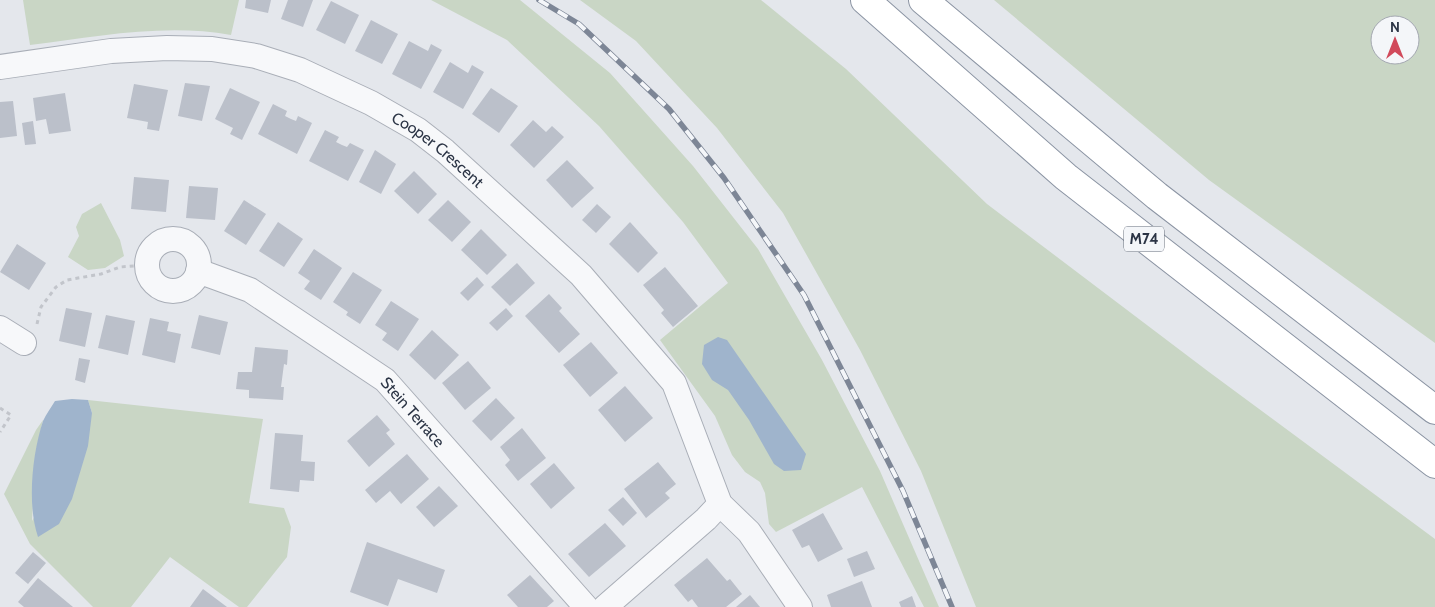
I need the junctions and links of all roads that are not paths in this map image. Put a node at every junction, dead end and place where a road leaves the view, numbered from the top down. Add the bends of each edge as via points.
1 (865, 0) edge
2 (923, 0) edge
3 (0, 67) edge
4 (198, 271) junction
5 (0, 328) edge
6 (24, 343) road end
7 (1435, 410) edge
8 (1435, 464) edge
9 (720, 504) junction
10 (586, 607) edge
11 (605, 607) edge
12 (800, 607) edge

1 - 8 highway, M74 via 1066,177
2 - 7 highway, M74 via 1158,196
3 - 9 street, Cooper Crescent via 111,51 212,49 256,56 300,70 418,130 446,151 581,275 674,383
4 - 4 street via 183,288 168,290 154,283 146,265 158,242 174,238 194,249
4 - 10 street, Stein Terrace via 250,290 385,380
5 - 6 street
9 - 11 street via 706,520
9 - 12 street via 749,532

